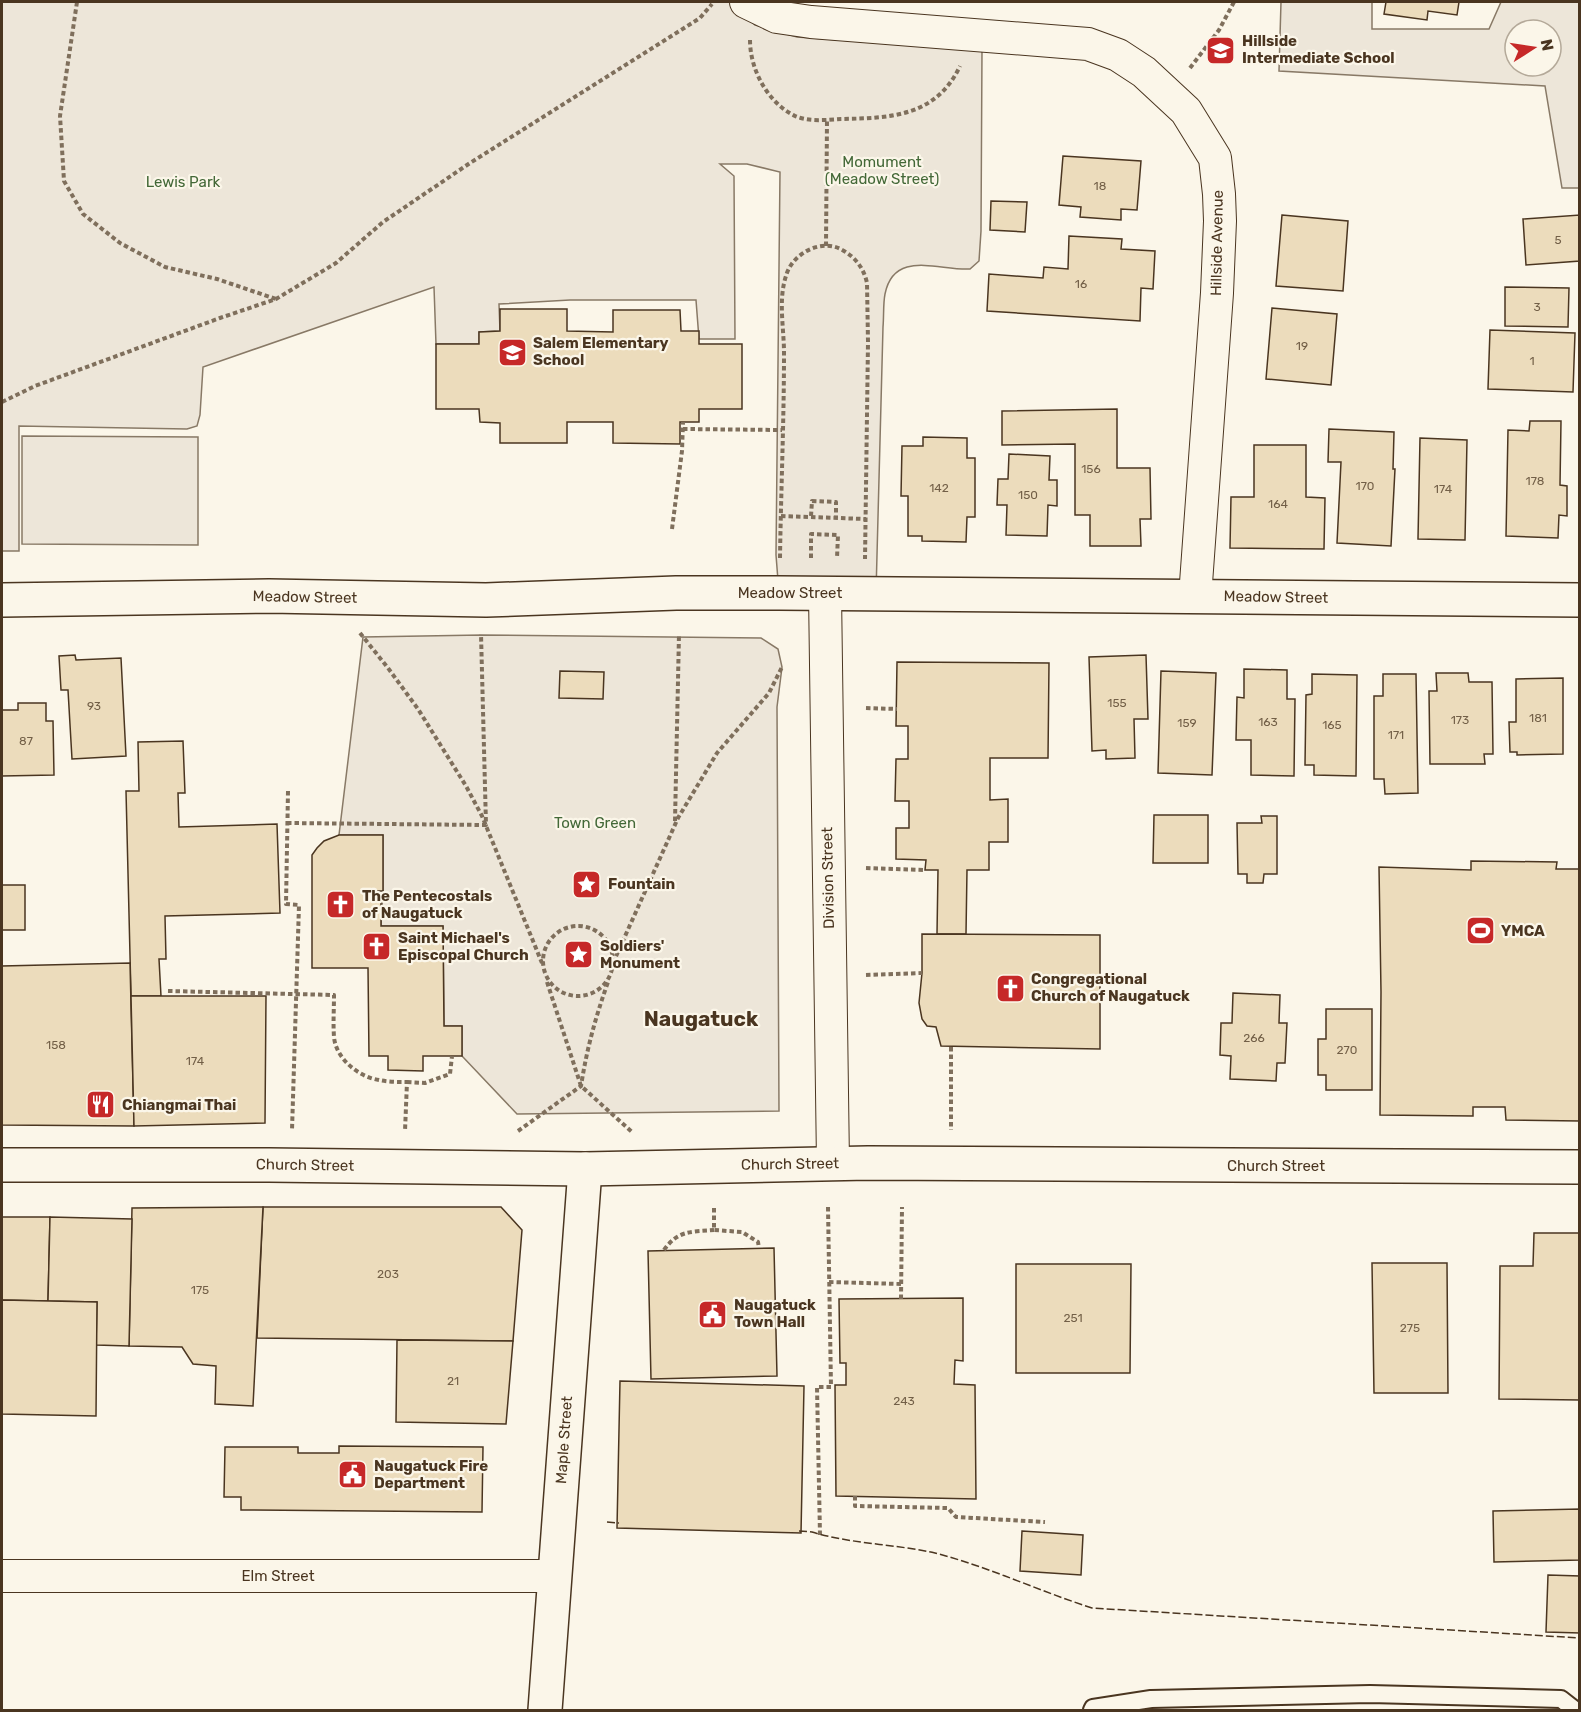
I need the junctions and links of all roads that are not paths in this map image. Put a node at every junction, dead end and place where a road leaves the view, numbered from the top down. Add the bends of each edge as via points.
1 (747, 3) edge
2 (825, 593) junction
3 (1195, 597) junction
4 (2, 600) edge
5 (1580, 600) edge
6 (833, 1163) junction
7 (2, 1165) edge
8 (1580, 1167) edge
9 (585, 1169) junction
10 (2, 1576) edge
11 (554, 1576) junction
12 (1518, 1704) edge
13 (545, 1710) edge
14 (1092, 1710) edge
15 (1575, 1710) edge

1 - 3 street, Hillside Avenue via 777,17 800,20 1088,44 1144,72 1186,111 1215,158 1220,221
2 - 3 street, Meadow Street
2 - 4 street, Meadow Street via 676,593 486,600 277,596
2 - 6 street, Division Street
3 - 5 street, Meadow Street
6 - 8 street, Church Street
6 - 9 street, Church Street
7 - 9 street, Church Street
9 - 11 street, Maple Street
10 - 11 street, Elm Street
11 - 13 street, Maple Street
12 - 14 lane via 1370,1694 1151,1699
12 - 15 lane via 1561,1699

